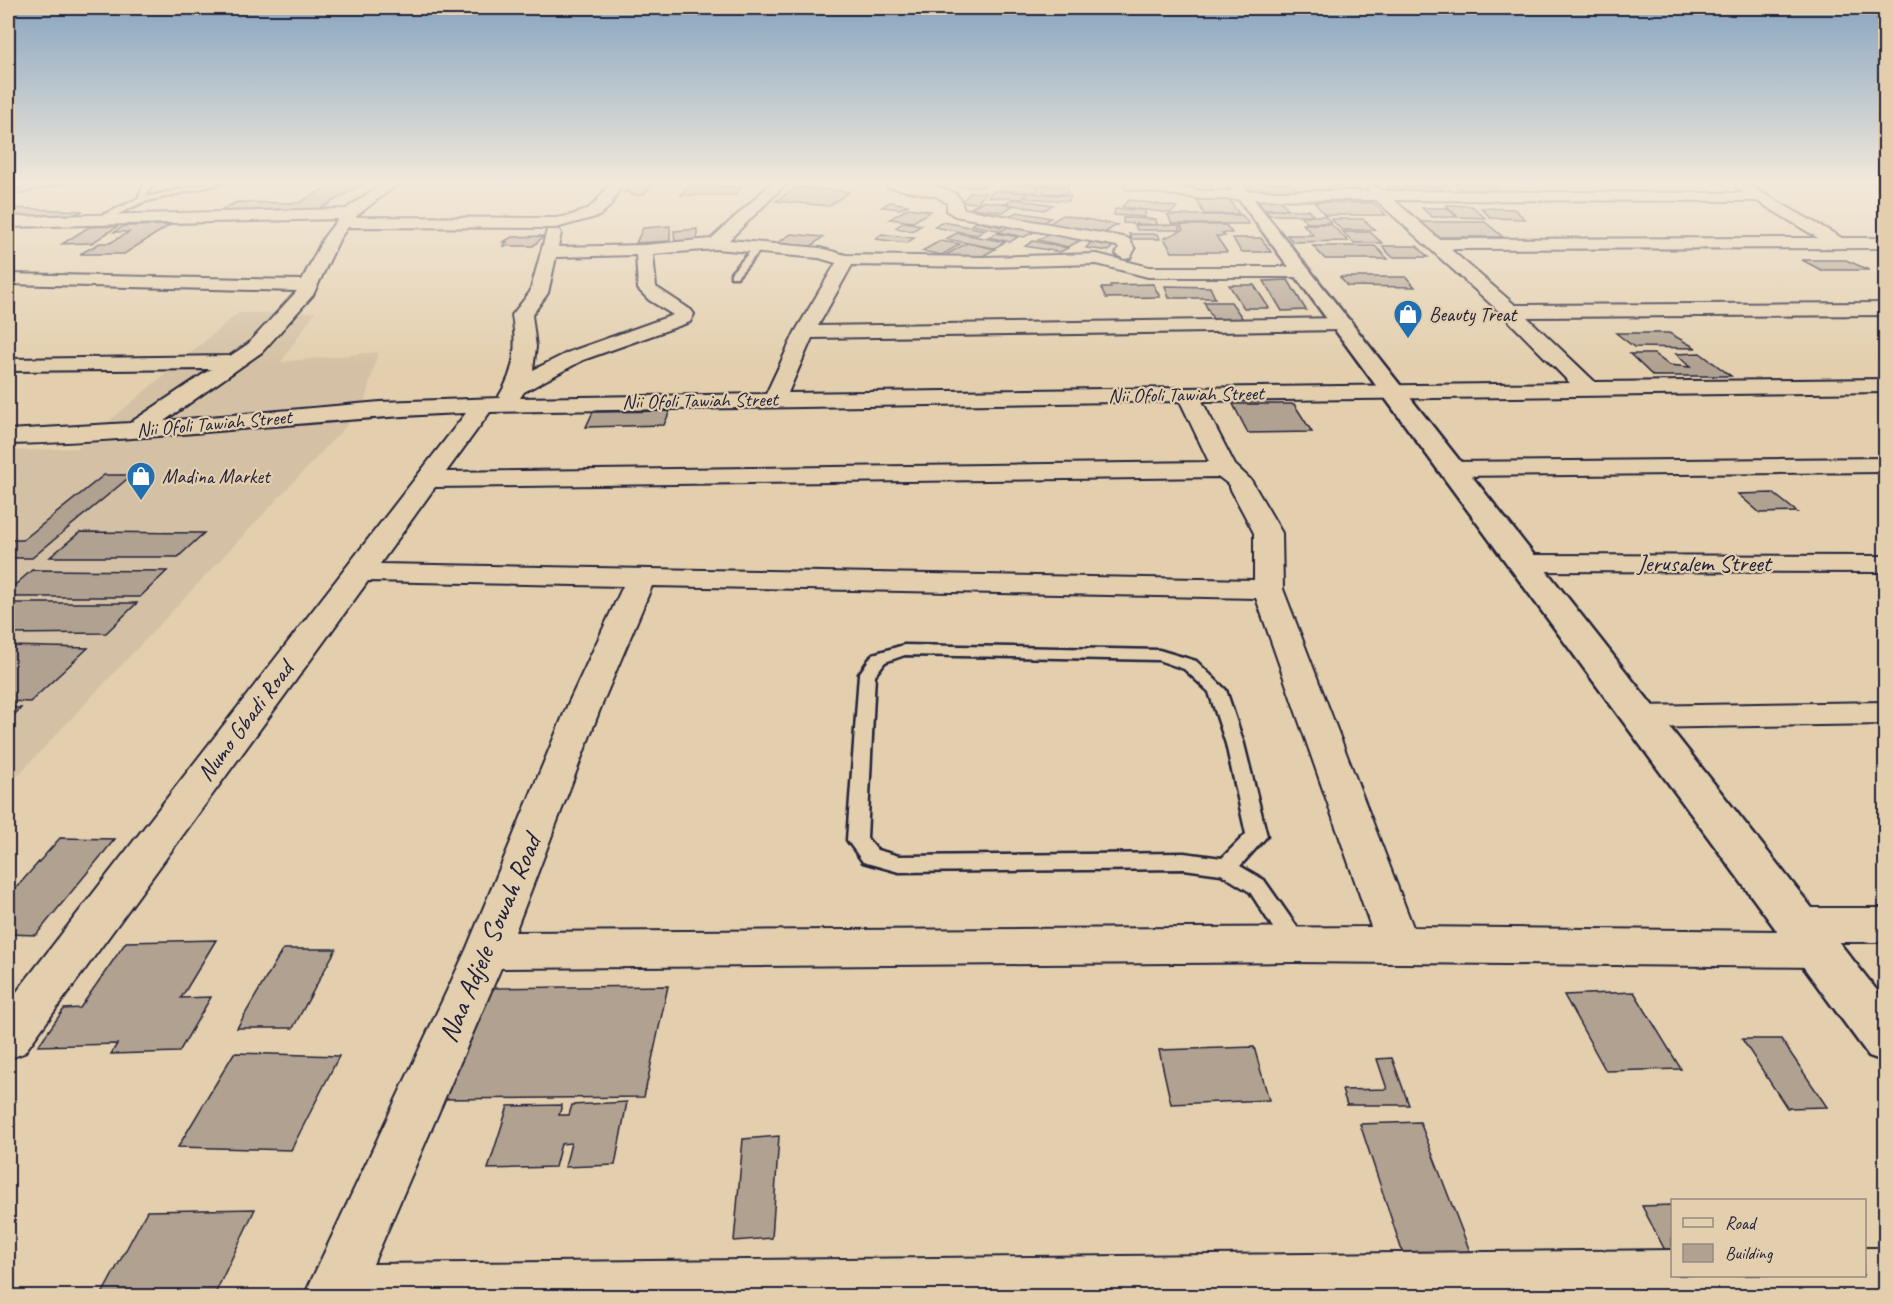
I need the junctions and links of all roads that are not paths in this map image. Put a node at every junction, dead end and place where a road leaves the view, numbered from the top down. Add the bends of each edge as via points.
1 (330, 244) edge
2 (550, 244) edge
3 (716, 244) joint
4 (1124, 244) edge
5 (1280, 244) edge
6 (1433, 244) joint
7 (1839, 244) joint
8 (1846, 244) edge
9 (759, 248) junction
10 (644, 250) junction
11 (548, 252) junction
12 (846, 260) junction
13 (1119, 263) junction
14 (1301, 272) junction
15 (734, 275) dead end
16 (8, 279) edge
17 (309, 286) junction
18 (1886, 309) edge
19 (1510, 311) junction
20 (1343, 324) junction
21 (805, 332) junction
22 (234, 362) junction
23 (8, 365) edge
24 (1886, 385) edge
25 (1589, 389) junction
26 (1393, 391) junction
27 (1188, 394) junction
28 (502, 399) junction
29 (774, 399) junction
30 (136, 430) junction
31 (8, 437) edge
32 (1886, 465) edge
33 (1225, 469) junction
34 (1451, 469) junction
35 (428, 480) junction
36 (1524, 563) junction
37 (1886, 564) edge
38 (357, 572) junction
39 (641, 577) junction
40 (1268, 589) junction
41 (1886, 713) edge
42 (1639, 717) junction
43 (1226, 867) junction
44 (1886, 925) edge
45 (1809, 937) junction
46 (1296, 944) junction
47 (1399, 946) junction
48 (487, 950) junction
49 (8, 1038) edge
50 (1886, 1040) edge
51 (1866, 1275) edge
52 (1886, 1275) edge
53 (1671, 1277) edge
54 (332, 1294) edge

1 - 17 street
2 - 11 street
3 - 9 street
3 - 10 street
4 - 13 street via 1127,249
5 - 14 street
6 - 7 street
6 - 19 street
7 - 8 street
9 - 12 street
9 - 15 lane
10 - 11 street
10 - 28 street via 646,289 679,309 683,318 576,356
11 - 28 street via 539,293 522,315 527,356
12 - 13 street via 1097,259
12 - 21 street
13 - 14 street via 1148,272 1168,273
14 - 20 street
16 - 17 street
17 - 22 street via 255,348
18 - 19 street
19 - 25 street
20 - 21 street
20 - 26 street
21 - 29 street
22 - 23 street
22 - 30 street
24 - 25 street, Nii Ofoli Tawiah Street
25 - 26 street, Nii Ofoli Tawiah Street
26 - 27 street, Nii Ofoli Tawiah Street
26 - 34 street
27 - 29 street, Nii Ofoli Tawiah Street
27 - 33 street
28 - 29 street, Nii Ofoli Tawiah Street
28 - 30 street, Nii Ofoli Tawiah Street
28 - 35 street, Numo Gbadi Road
30 - 31 street, Nii Ofoli Tawiah Street
32 - 34 street
33 - 35 street
33 - 40 street via 1238,480 1268,532
34 - 36 street
35 - 38 street, Numo Gbadi Road
36 - 37 street, Jerusalem Street
36 - 42 street
38 - 39 street
38 - 49 street, Numo Gbadi Road
39 - 40 street
39 - 48 street, Naa Adjele Sowah Road via 585,704
40 - 47 street
41 - 42 street
42 - 45 street
43 - 43 lane via 1184,861 899,864 870,856 857,840 867,674 879,658 904,650 1159,655 1190,665 1217,690 1235,744 1257,836
43 - 46 lane via 1257,886
44 - 45 street
45 - 47 street
45 - 50 street
46 - 47 street
46 - 48 street
48 - 54 street, Naa Adjele Sowah Road
51 - 52 street
53 - 54 street

